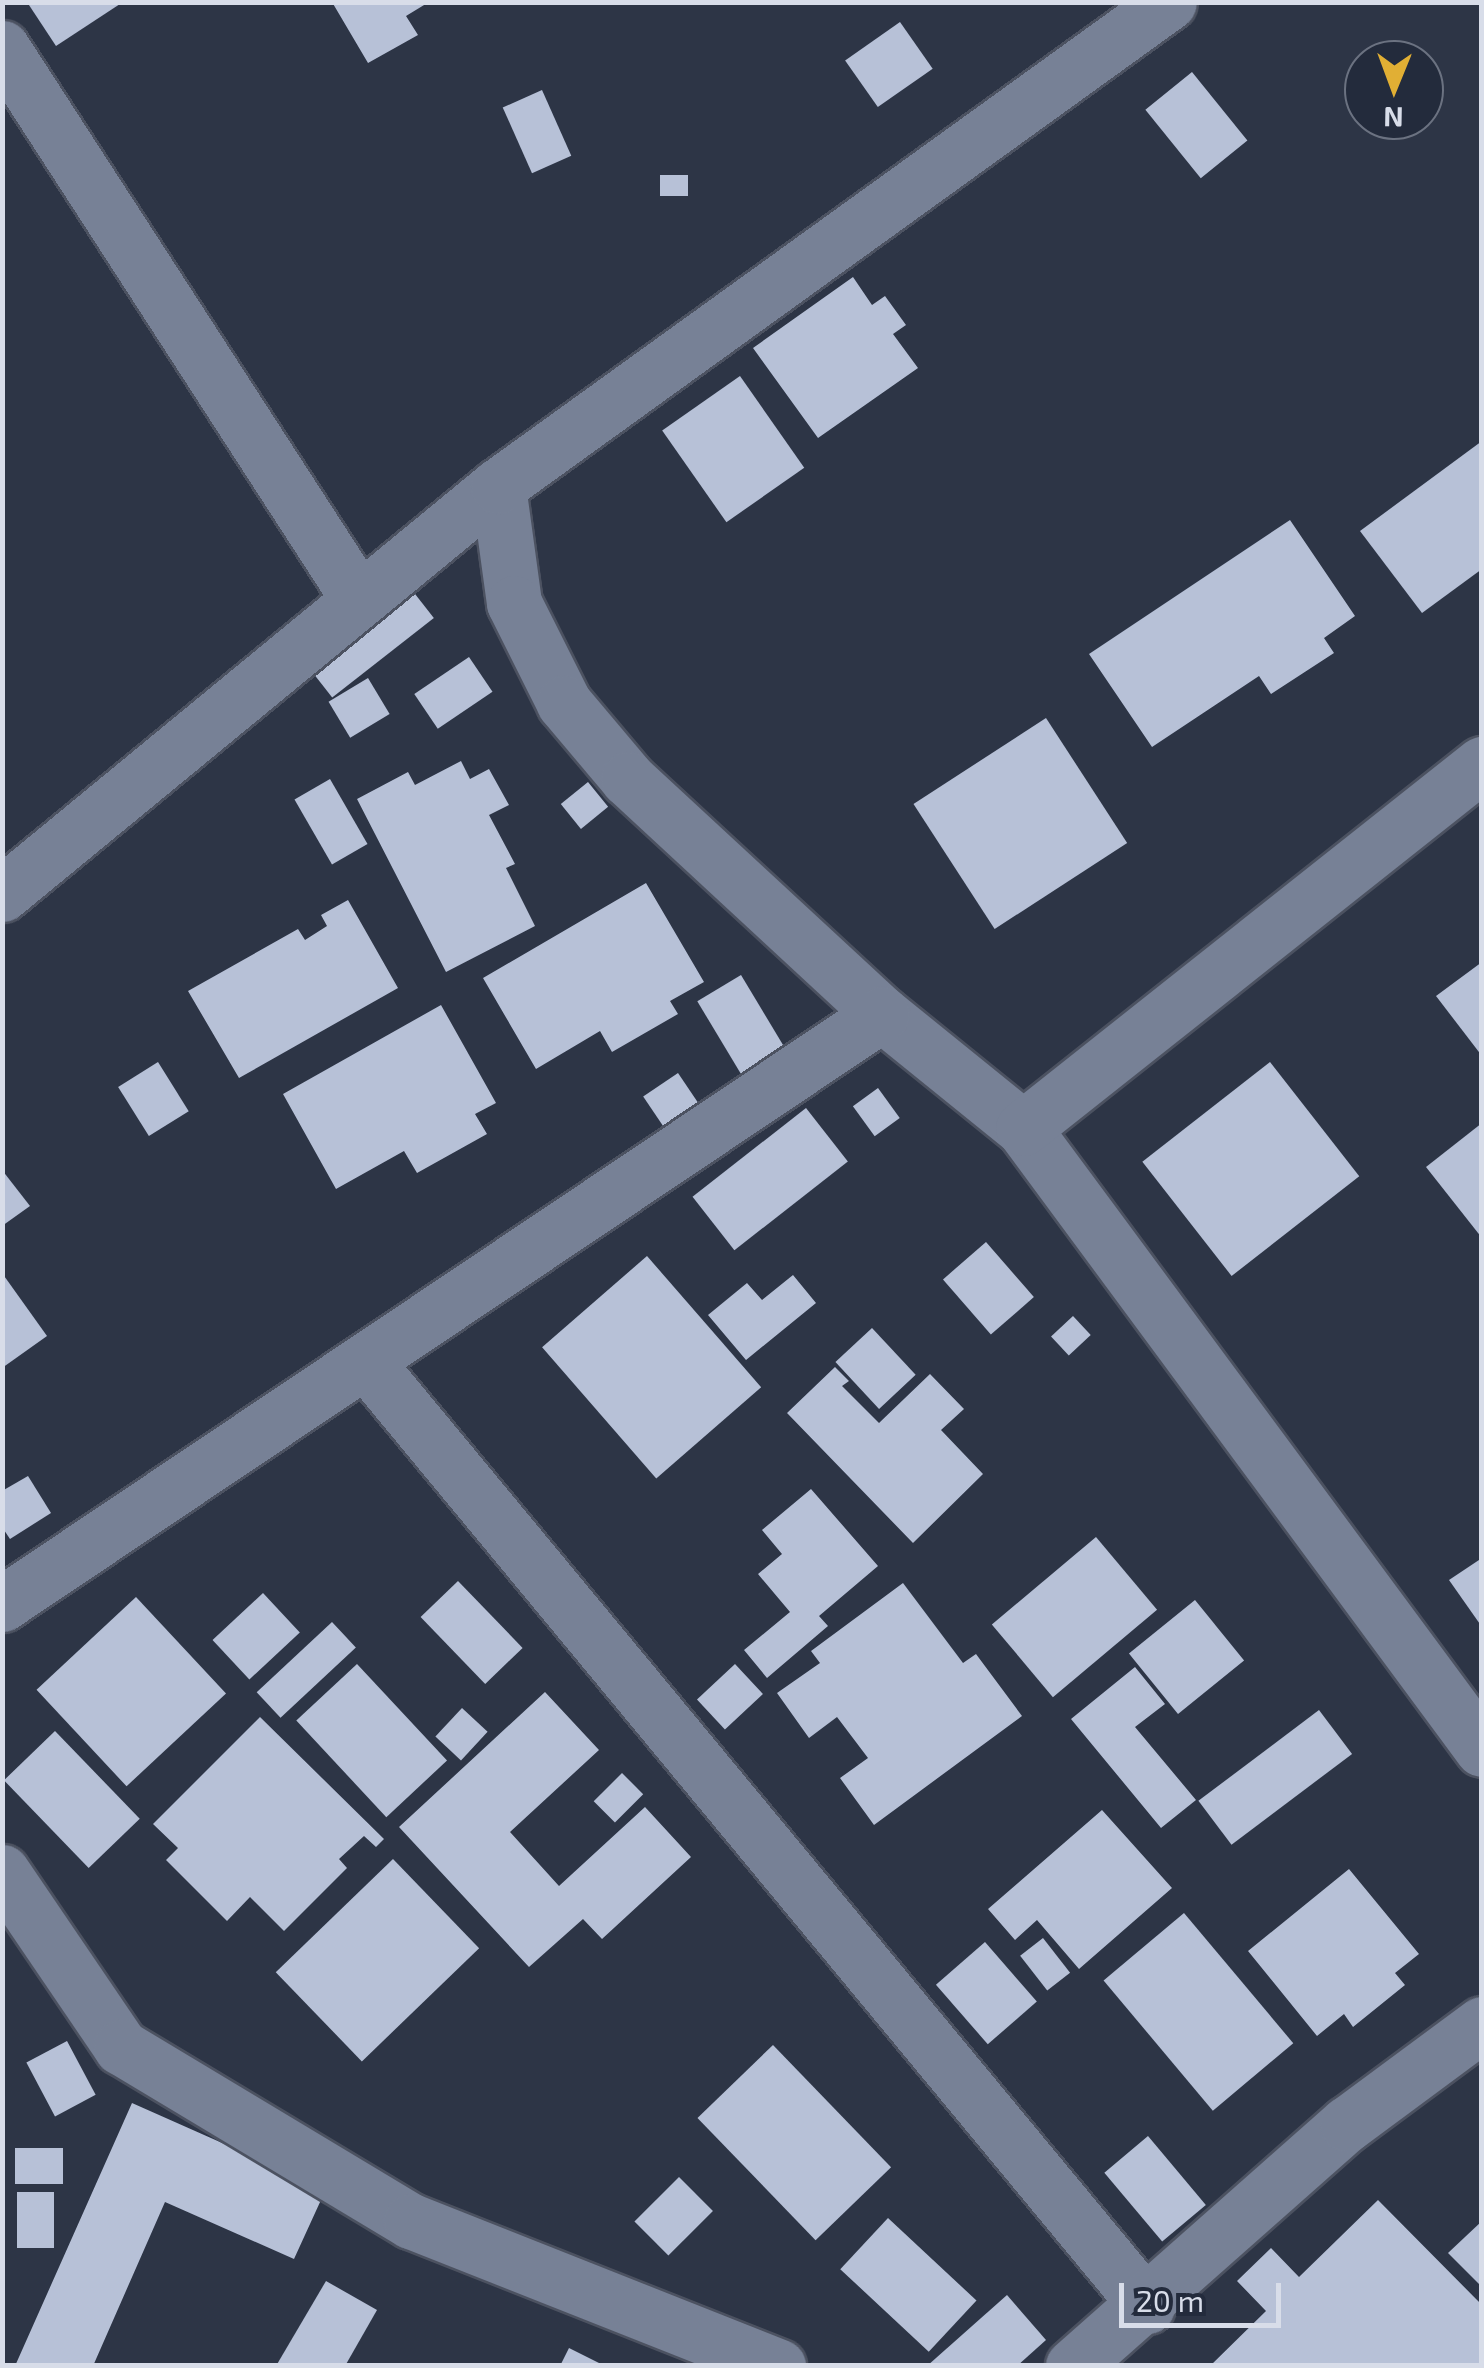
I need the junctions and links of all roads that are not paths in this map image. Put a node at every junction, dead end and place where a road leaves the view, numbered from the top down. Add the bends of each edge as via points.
1 (1170, 2) edge
2 (2, 48) edge
3 (498, 486) junction
4 (358, 598) junction
5 (1482, 764) edge
6 (2, 894) edge
7 (882, 1014) junction
8 (1023, 1128) junction
9 (368, 1363) junction
10 (2, 1604) edge
11 (1482, 1749) edge
12 (2, 1872) edge
13 (1482, 2024) edge
14 (1147, 2306) junction
15 (778, 2366) edge
16 (1072, 2366) edge

1 - 3 street
2 - 4 street
3 - 4 street
3 - 7 street via 514,603 564,703 628,780
4 - 6 street
5 - 8 street
7 - 8 street
7 - 9 street
8 - 11 street
9 - 10 street
9 - 14 street
12 - 15 street via 121,2048 411,2221
13 - 14 street via 1347,2124
14 - 16 street

